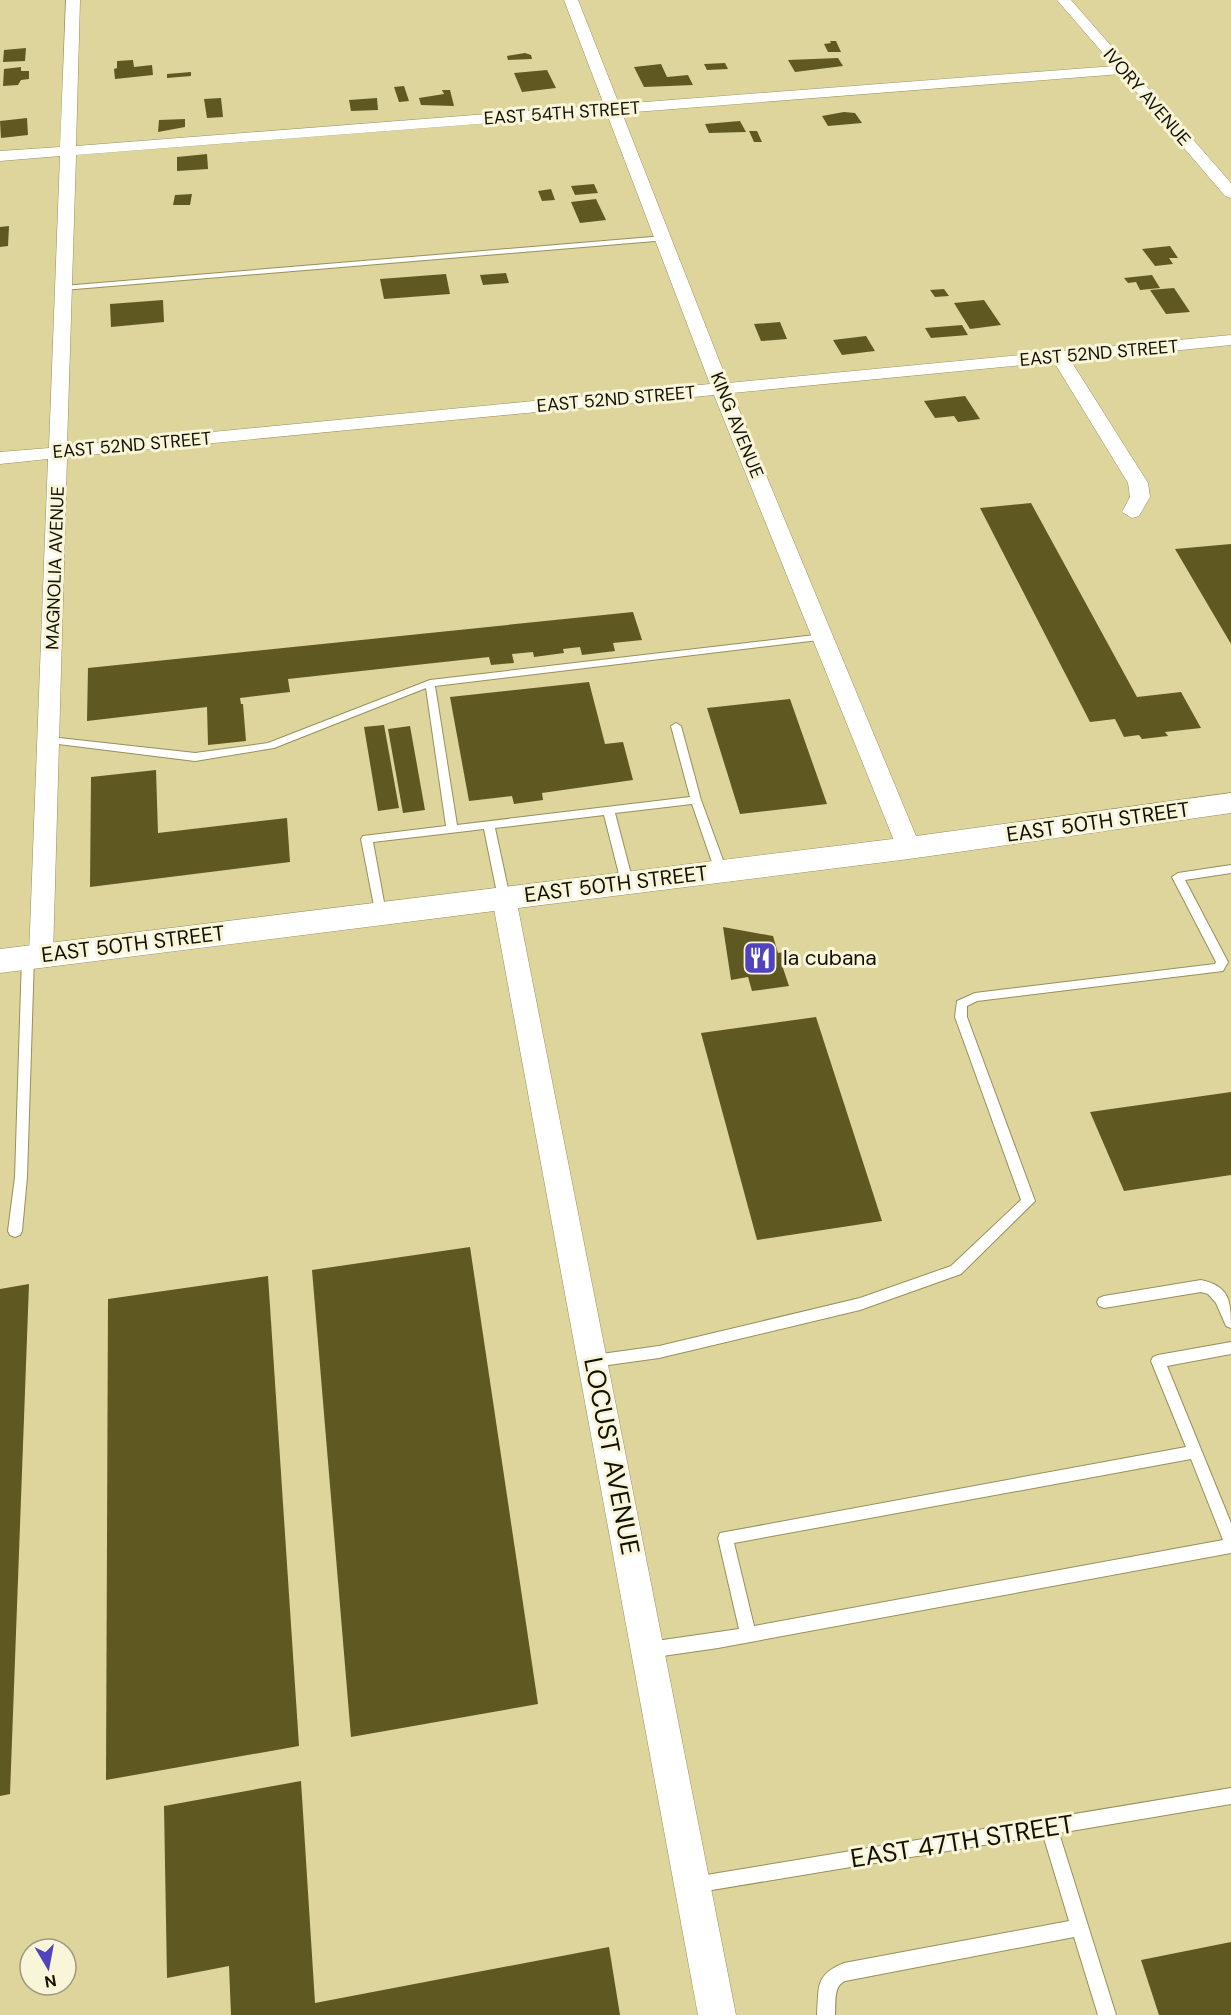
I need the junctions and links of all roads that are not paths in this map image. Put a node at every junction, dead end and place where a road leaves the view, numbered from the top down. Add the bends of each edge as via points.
1 (73, 0) edge
2 (571, 0) edge
3 (1064, 0) edge
4 (1123, 70) junction
5 (614, 109) junction
6 (68, 151) junction
7 (0, 156) edge
8 (1231, 193) edge
9 (664, 238) junction
10 (63, 288) junction
11 (1231, 340) edge
12 (1059, 356) junction
13 (722, 389) junction
14 (59, 452) junction
15 (0, 458) edge
16 (1131, 512) dead end
17 (823, 637) junction
18 (430, 683) junction
19 (676, 726) dead end
20 (50, 740) junction
21 (696, 800) junction
22 (1231, 803) edge
23 (609, 812) junction
24 (489, 826) junction
25 (452, 830) junction
26 (909, 848) junction
27 (1231, 869) edge
28 (721, 871) junction
29 (627, 882) junction
30 (504, 898) junction
31 (380, 913) junction
32 (23, 958) edge
33 (15, 1231) dead end
34 (1104, 1302) dead end
35 (1231, 1322) edge
36 (1231, 1348) edge
37 (594, 1361) junction
38 (1195, 1452) junction
39 (1231, 1541) edge
40 (1231, 1546) edge
41 (748, 1634) junction
42 (648, 1650) junction
43 (1231, 1796) edge
44 (1048, 1827) junction
45 (693, 1885) junction
46 (1081, 1927) junction
47 (717, 2015) edge
48 (826, 2015) edge
49 (1107, 2015) edge

1 - 6 street, MAGNOLIA AVENUE
2 - 5 street, KING AVENUE
3 - 4 street, IVORY AVENUE
4 - 5 street, EAST 54TH STREET
4 - 8 street, IVORY AVENUE
5 - 6 street, EAST 54TH STREET
5 - 9 street, KING AVENUE
6 - 7 street, EAST 54TH STREET
6 - 10 street, MAGNOLIA AVENUE
9 - 10 lane
9 - 13 street, KING AVENUE
10 - 14 street, MAGNOLIA AVENUE
11 - 12 street, EAST 52ND STREET
12 - 13 street, EAST 52ND STREET
12 - 16 street via 1138,483 1140,497
13 - 14 street, EAST 52ND STREET
13 - 17 street, KING AVENUE
14 - 15 street, EAST 52ND STREET
14 - 20 street, MAGNOLIA AVENUE
17 - 18 lane
17 - 26 street, KING AVENUE
18 - 20 lane via 259,748 195,757
18 - 25 lane
19 - 21 lane
20 - 32 street, MAGNOLIA AVENUE
21 - 23 lane
21 - 28 lane
22 - 26 main road, EAST 50TH STREET
23 - 24 lane
23 - 29 lane
24 - 25 lane
24 - 30 lane
25 - 31 lane via 367,839
26 - 28 main road, EAST 50TH STREET
27 - 37 lane via 1178,878 1222,962 1219,968 975,997 961,1004 961,1017 1028,1201 956,1270 860,1304 659,1352
28 - 29 main road, EAST 50TH STREET
29 - 30 main road, EAST 50TH STREET
30 - 31 main road, EAST 50TH STREET
30 - 37 street, LOCUST AVENUE
31 - 32 main road, EAST 50TH STREET
32 - 33 lane via 21,1177
34 - 35 lane via 1212,1287
36 - 38 lane via 1158,1361
37 - 42 street, LOCUST AVENUE
38 - 39 lane
38 - 41 lane via 725,1538
40 - 41 lane
41 - 42 lane
42 - 45 street, LOCUST AVENUE
43 - 44 lane, EAST 47TH STREET
44 - 45 lane, EAST 47TH STREET
44 - 46 lane
45 - 47 street, LOCUST AVENUE
46 - 48 lane via 844,1972 833,1977 828,1986
46 - 49 lane

